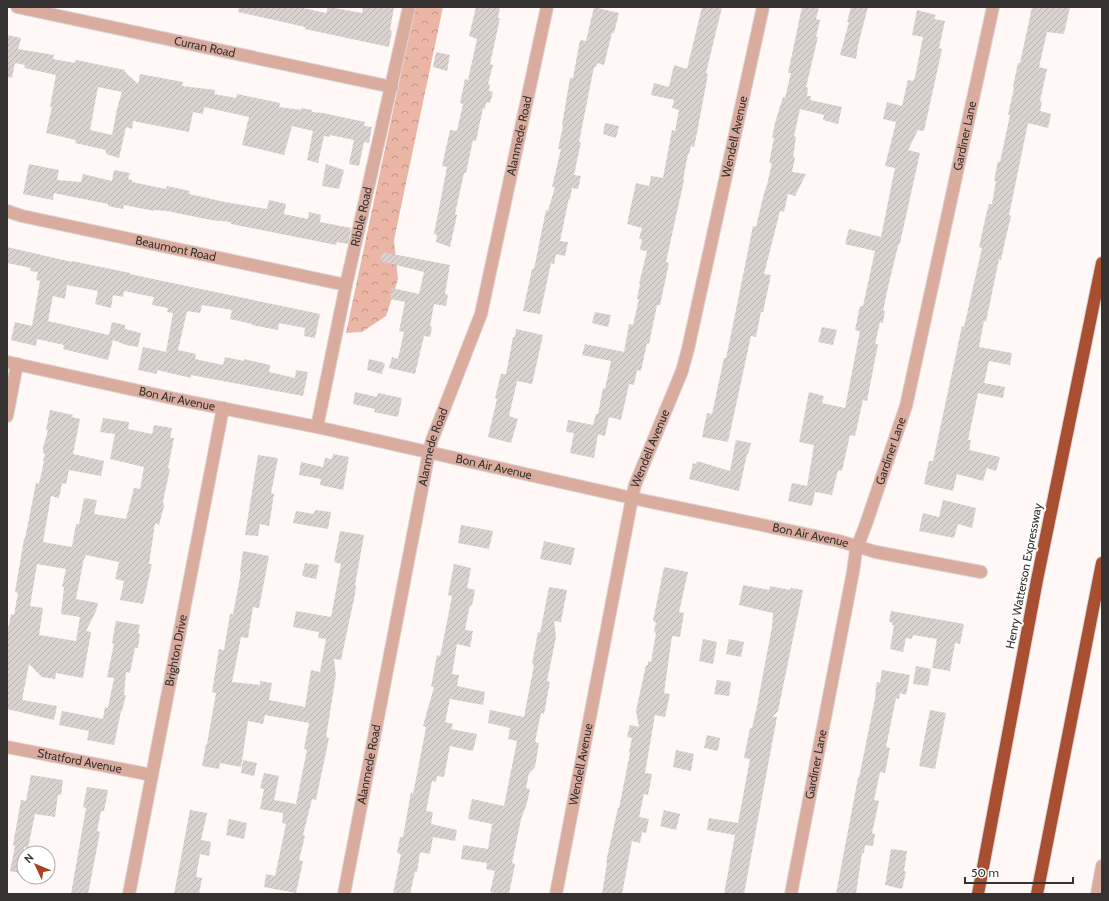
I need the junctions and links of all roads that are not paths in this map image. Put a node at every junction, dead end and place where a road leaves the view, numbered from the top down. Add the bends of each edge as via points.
1 (17, 7) edge
2 (409, 7) edge
3 (547, 7) edge
4 (763, 7) edge
5 (993, 7) edge
6 (392, 87) junction
7 (7, 211) edge
8 (1102, 263) edge
9 (346, 285) junction
10 (12, 363) edge
11 (223, 408) junction
12 (7, 416) edge
13 (317, 427) junction
14 (429, 452) junction
15 (632, 498) junction
16 (857, 546) junction
17 (1102, 563) edge
18 (981, 572) dead end
19 (7, 747) edge
20 (152, 775) junction
21 (1102, 866) edge
22 (129, 894) edge
23 (344, 894) edge
24 (556, 894) edge
25 (791, 894) edge
26 (978, 894) edge
27 (1037, 894) edge
28 (1097, 894) edge

1 - 6 street, Curran Road
2 - 6 street, Ribble Road
3 - 14 street, Alanmede Road via 482,308
4 - 15 street, Wendell Avenue via 688,349 682,371
5 - 16 street, Gardiner Lane via 906,406
6 - 9 street, Ribble Road
7 - 9 street, Beaumont Road
8 - 26 highway, Henry Watterson Expressway via 1036,588
9 - 13 street, Ribble Road
10 - 11 street, Bon Air Avenue
10 - 12 street
11 - 13 street, Bon Air Avenue
11 - 20 street, Brighton Drive
13 - 14 street, Bon Air Avenue
14 - 15 street, Bon Air Avenue
14 - 23 street, Alanmede Road
15 - 16 street, Bon Air Avenue
15 - 24 street, Wendell Avenue
16 - 18 street, Bon Air Avenue
16 - 25 street, Gardiner Lane
17 - 27 highway
19 - 20 street, Stratford Avenue
20 - 22 street, Brighton Drive
21 - 28 street

